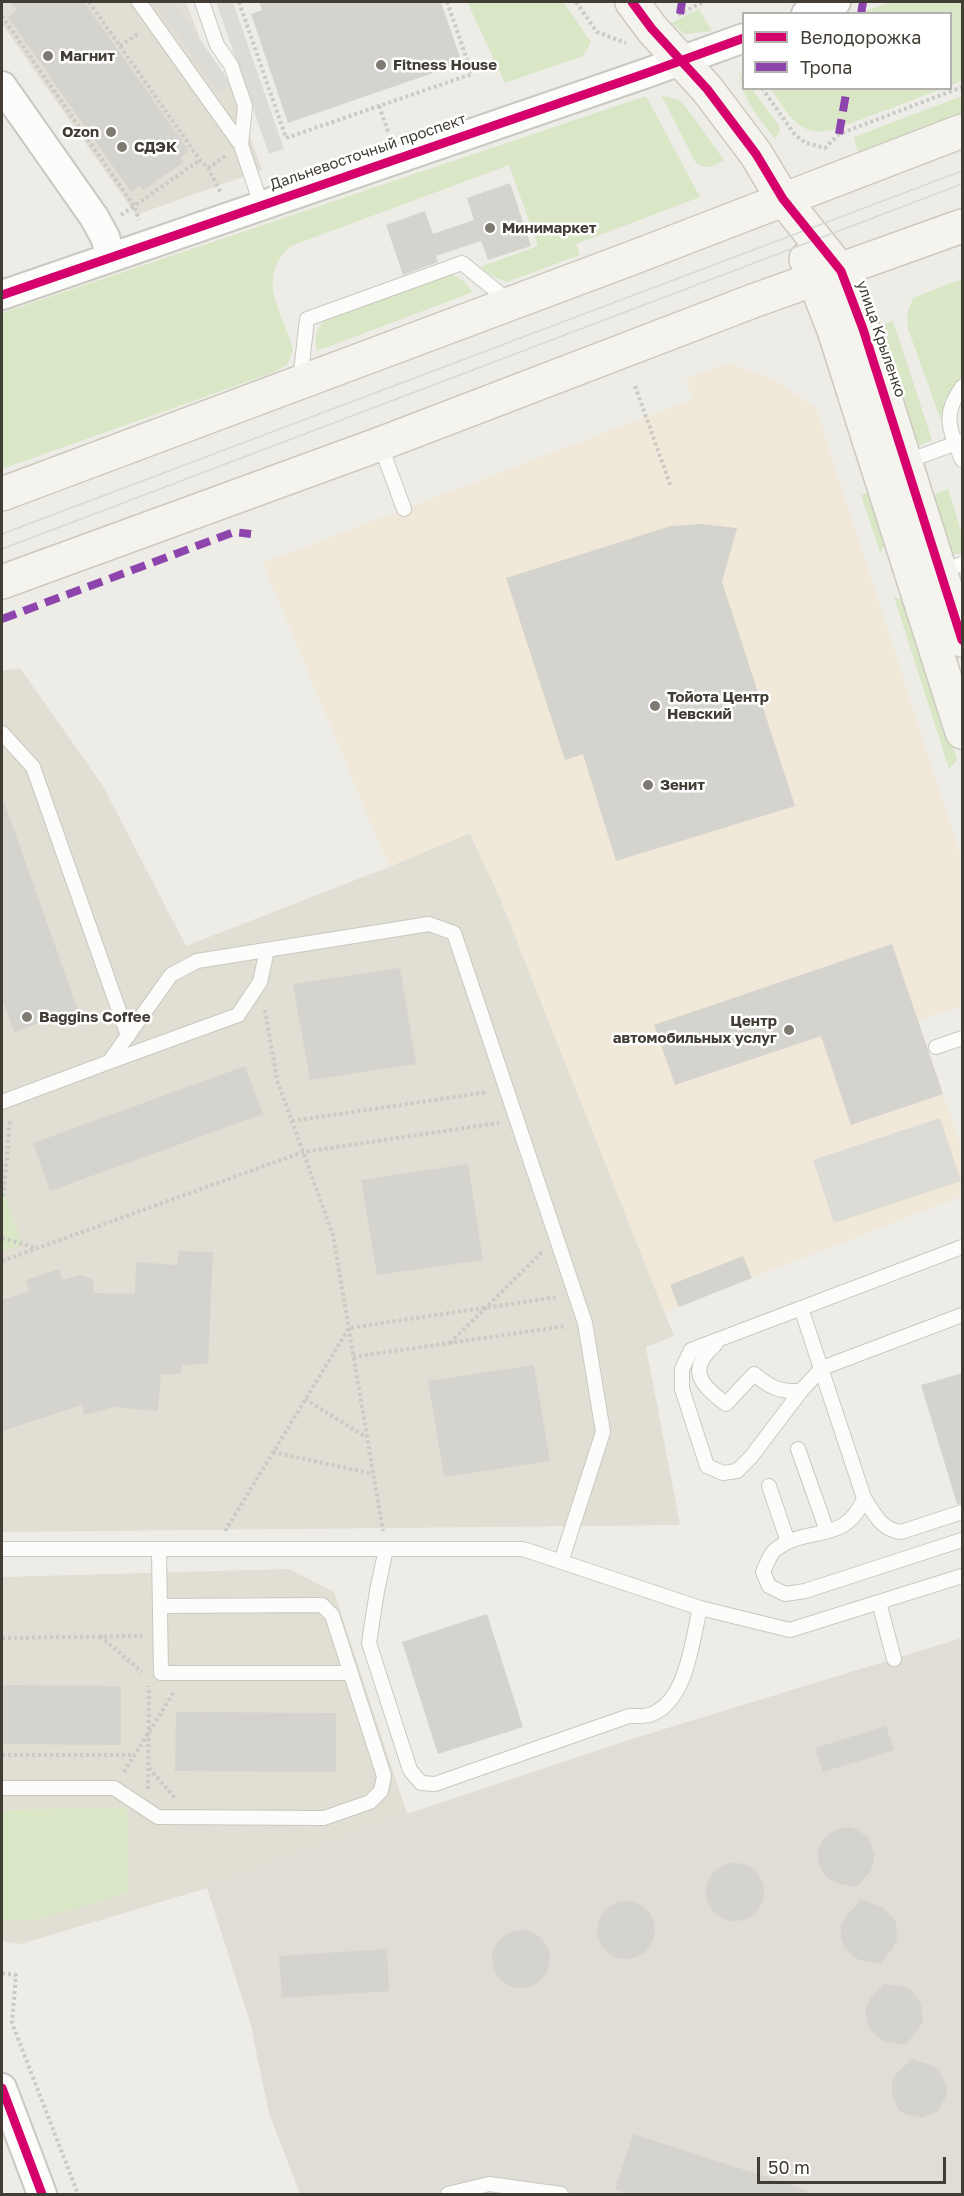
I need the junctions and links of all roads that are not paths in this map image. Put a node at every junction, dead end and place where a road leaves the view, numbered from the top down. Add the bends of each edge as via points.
1 (139, 2) edge
2 (202, 2) edge
3 (632, 2) edge
4 (836, 2) edge
5 (811, 12) edge
6 (742, 39) edge
7 (681, 61) junction
8 (2, 86) edge
9 (963, 131) edge
10 (240, 145) junction
11 (783, 199) junction
12 (261, 204) junction
13 (963, 226) edge
14 (111, 257) junction
15 (827, 276) junction
16 (2, 295) edge
17 (512, 303) junction
18 (300, 381) junction
19 (963, 387) edge
20 (959, 443) edge
21 (380, 444) junction
22 (963, 460) edge
23 (893, 467) junction
24 (2, 494) edge
25 (404, 509) dead end
26 (939, 572) edge
27 (2, 582) edge
28 (963, 640) edge
29 (963, 732) edge
30 (2, 733) edge
31 (267, 950) junction
32 (128, 1036) junction
33 (963, 1038) edge
34 (936, 1047) dead end
35 (109, 1062) junction
36 (7, 1100) edge
37 (963, 1247) edge
38 (801, 1308) junction
39 (963, 1315) edge
40 (724, 1337) junction
41 (822, 1368) junction
42 (801, 1391) junction
43 (798, 1449) dead end
44 (769, 1486) dead end
45 (864, 1498) junction
46 (963, 1512) edge
47 (827, 1531) junction
48 (963, 1540) edge
49 (788, 1542) junction
50 (2, 1549) edge
51 (386, 1549) junction
52 (159, 1550) junction
53 (561, 1562) junction
54 (963, 1576) edge
55 (879, 1602) junction
56 (160, 1606) junction
57 (700, 1608) junction
58 (894, 1659) dead end
59 (351, 1673) junction
60 (2, 1788) edge
61 (2, 2088) edge
62 (42, 2194) edge
63 (448, 2194) edge
64 (561, 2194) edge

1 - 10 lane
2 - 10 lane via 245,106
3 - 7 main road, улица Крыленко
4 - 5 street
6 - 7 street, Дальневосточный проспект
7 - 11 main road, улица Крыленко via 756,154
7 - 12 street, Дальневосточный проспект
8 - 14 street via 94,218
9 - 11 main road
10 - 12 lane
11 - 15 main road, улица Крыленко
11 - 17 main road
12 - 14 street, Дальневосточный проспект
13 - 15 main road
14 - 16 street, Дальневосточный проспект
15 - 21 main road
15 - 23 main road, улица Крыленко via 861,321
17 - 18 main road
17 - 18 lane via 462,263 308,319
18 - 24 main road
19 - 20 lane via 949,414
20 - 22 lane
20 - 23 lane
21 - 25 lane
21 - 27 main road
23 - 26 main road, улица Крыленко
26 - 28 main road, улица Крыленко
26 - 29 main road, улица Крыленко
30 - 32 lane via 33,767
31 - 32 lane via 197,961 171,975
31 - 35 lane via 260,982 238,1015
31 - 53 lane via 429,924 454,933 585,1323 603,1432
32 - 35 lane
33 - 34 lane
35 - 36 lane
37 - 38 lane
38 - 40 lane
38 - 41 lane
39 - 41 lane
40 - 42 lane via 703,1356 699,1373 705,1388 726,1404 754,1374 783,1392
40 - 42 lane via 692,1350 682,1369 682,1389 707,1466 723,1473 737,1471
41 - 42 lane
41 - 45 lane
43 - 47 lane
44 - 49 lane
45 - 46 lane via 891,1531 901,1532
45 - 47 lane via 849,1522
47 - 49 lane
48 - 49 lane via 785,1594 769,1586 763,1572 772,1552
50 - 52 lane
51 - 52 lane
51 - 53 lane via 523,1549
51 - 57 lane via 369,1643 410,1770 421,1783 435,1784 629,1716 651,1715 669,1703 681,1683
52 - 56 lane
53 - 57 lane
54 - 55 lane
55 - 57 lane via 790,1630
55 - 58 lane
56 - 59 lane via 322,1605 332,1615
56 - 59 lane via 155,1673
59 - 60 lane via 384,1776 381,1791 370,1802 324,1818 158,1817 114,1788
61 - 62 street
63 - 64 lane via 489,2184

